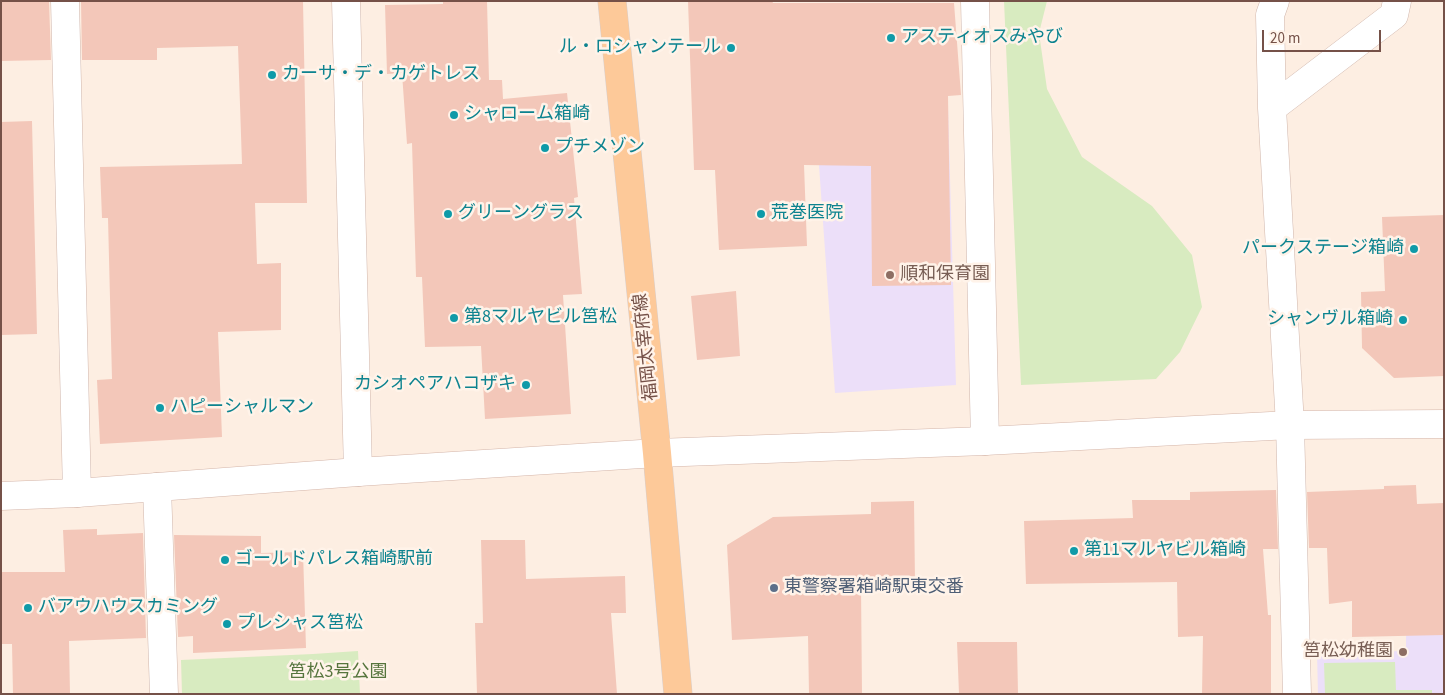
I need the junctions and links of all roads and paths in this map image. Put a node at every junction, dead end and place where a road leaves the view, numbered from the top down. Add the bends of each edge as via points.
1 (65, 1) edge
2 (346, 1) edge
3 (612, 1) edge
4 (975, 1) edge
5 (1275, 1) edge
6 (1397, 1) edge
7 (1272, 108) junction
8 (1444, 424) edge
9 (1290, 425) junction
10 (985, 441) junction
11 (657, 453) junction
12 (358, 472) junction
13 (157, 487) junction
14 (77, 493) junction
15 (1, 496) edge
16 (164, 694) edge
17 (678, 694) edge
18 (1297, 694) edge

1 - 14 street
2 - 12 street
3 - 11 main road, 福岡太宰府線
4 - 10 street
5 - 7 street via 1270,15
6 - 7 street via 1394,15
7 - 9 street
8 - 9 street
9 - 10 street
9 - 18 street
10 - 11 street
11 - 12 street
11 - 17 main road, 福岡太宰府線
12 - 13 street
13 - 14 street
13 - 16 street
14 - 15 street

